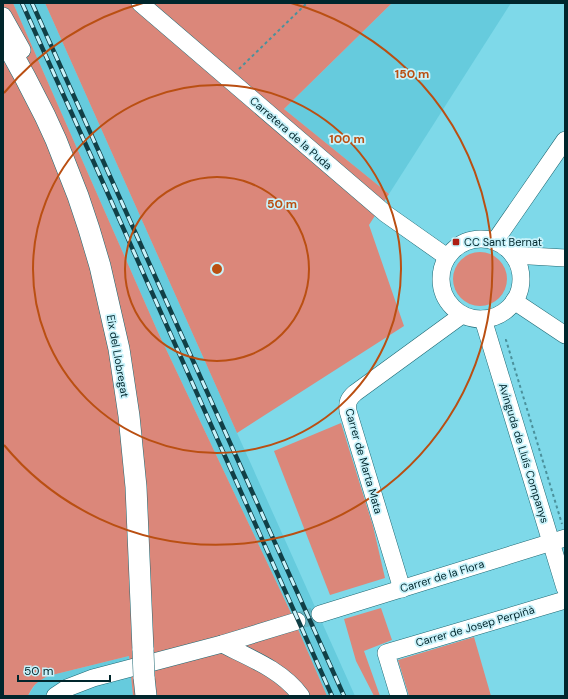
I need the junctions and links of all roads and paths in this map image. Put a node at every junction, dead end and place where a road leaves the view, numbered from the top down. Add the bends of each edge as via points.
1 (140, 3) edge
2 (307, 3) edge
3 (3, 16) edge
4 (3, 37) edge
5 (228, 79) junction
6 (45, 116) junction
7 (565, 140) edge
8 (495, 241) junction
9 (513, 255) junction
10 (447, 257) junction
11 (565, 258) edge
12 (514, 301) junction
13 (462, 315) junction
14 (483, 319) junction
15 (565, 335) edge
16 (558, 540) edge
17 (565, 588) edge
18 (402, 589) junction
19 (565, 600) edge
20 (320, 614) tunnel mouth
21 (297, 621) tunnel mouth
22 (222, 644) junction
23 (145, 687) edge
24 (55, 696) edge
25 (301, 696) edge
26 (399, 696) edge

1 - 5 street, Carretera de la Puda
2 - 5 path
3 - 6 street via 22,50
4 - 6 main road, Eix del Llobregat
5 - 10 street, Carretera de la Puda via 386,214
6 - 23 main road, Eix del Llobregat, bridge via 89,229 119,349 136,487
7 - 8 street
8 - 9 street
8 - 10 street via 468,241 456,247
9 - 11 street
9 - 12 street via 519,266 521,278
10 - 13 street via 440,278 442,290 446,300
12 - 14 street via 506,310
12 - 15 street
13 - 14 street
13 - 18 street, Carrer de Marta Mata via 355,393 348,401 348,411
14 - 16 street, Avinguda de Lluís Companys
16 - 17 street, Avinguda de Lluís Companys
16 - 18 street, Carrer de la Flora
18 - 20 street, Carrer de la Flora
19 - 26 street, Carrer de Josep Perpiñà via 386,653
21 - 22 street
22 - 24 street via 93,678 67,688
22 - 25 street via 282,676

